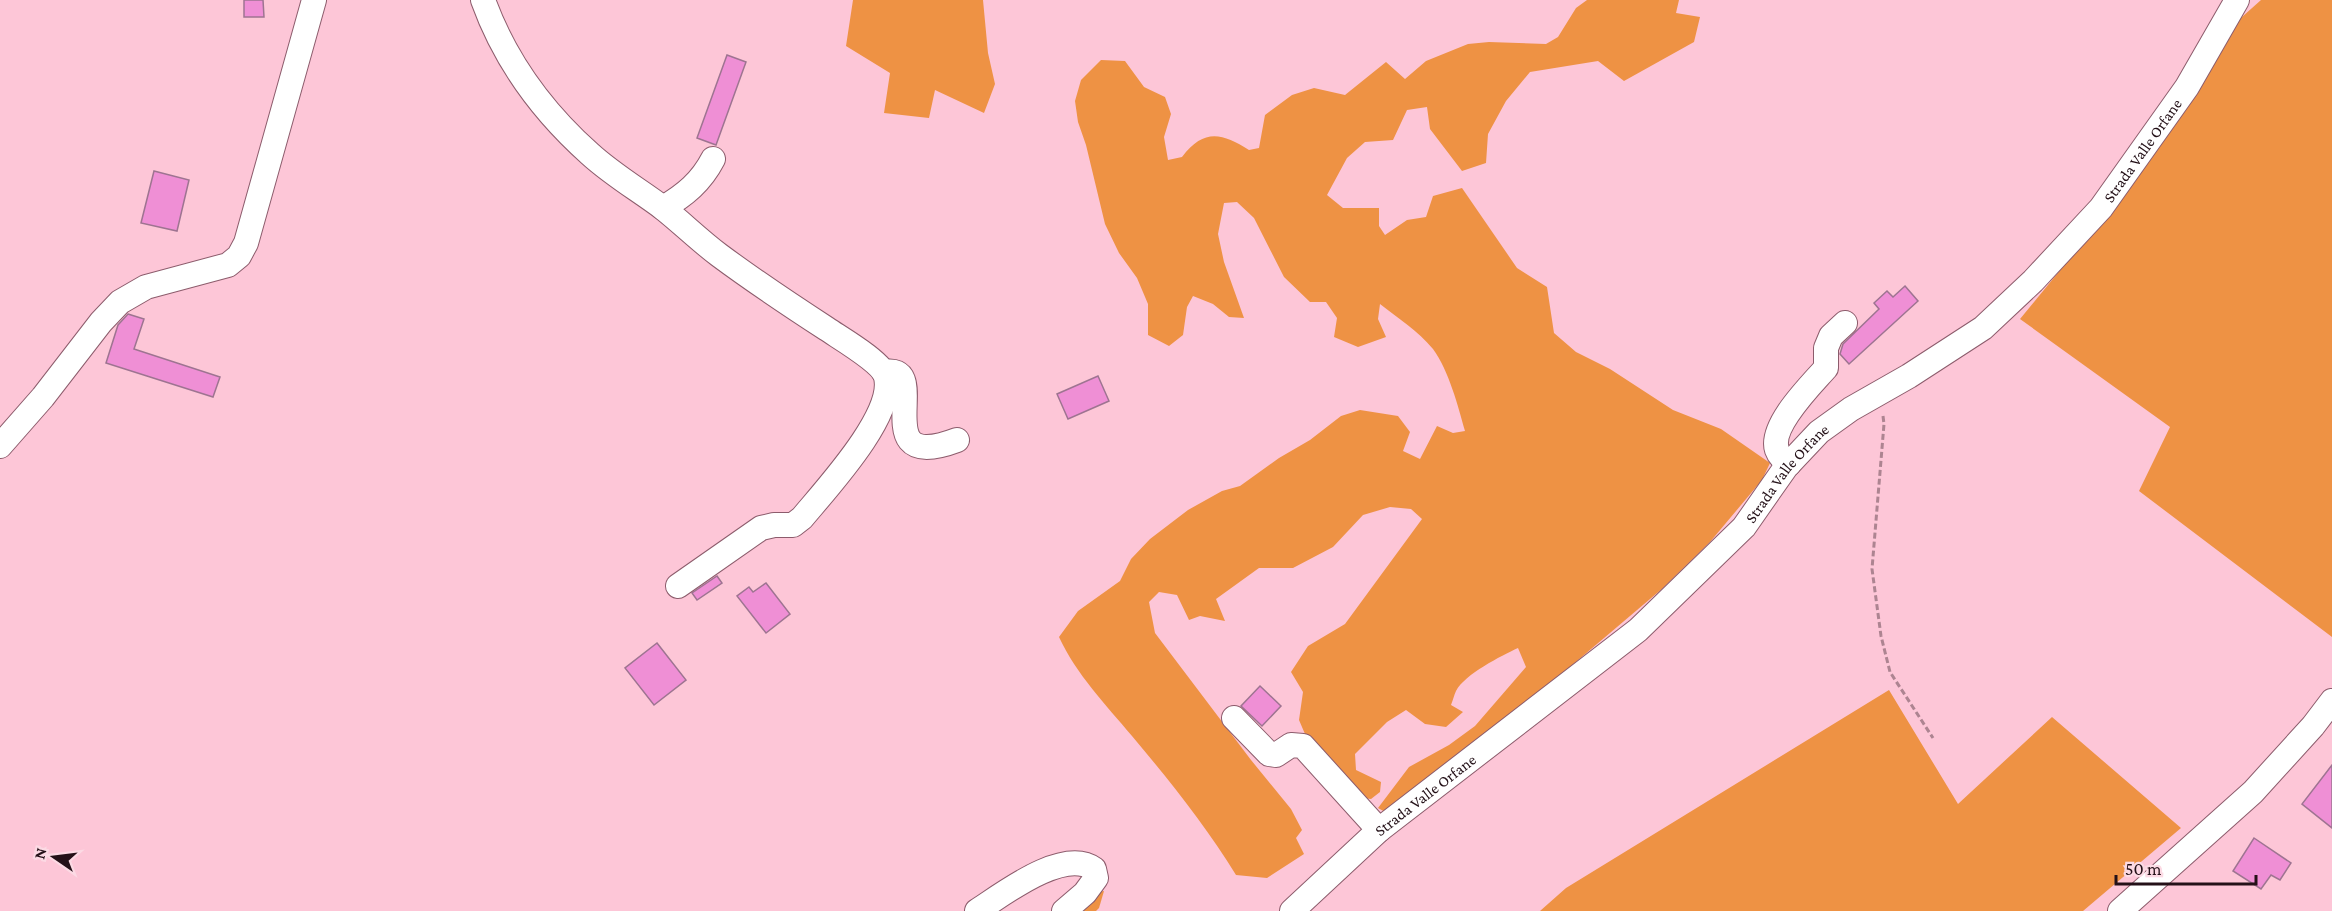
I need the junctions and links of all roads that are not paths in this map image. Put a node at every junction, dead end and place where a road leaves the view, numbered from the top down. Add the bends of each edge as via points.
1 (314, 0) edge
2 (483, 0) edge
3 (2237, 0) edge
4 (713, 159) dead end
5 (663, 208) junction
6 (1845, 323) dead end
7 (884, 372) junction
8 (957, 440) dead end
9 (0, 446) edge
10 (1789, 464) junction
11 (678, 586) dead end
12 (2332, 700) edge
13 (1234, 718) dead end
14 (1379, 830) junction
15 (977, 911) edge
16 (1064, 911) edge
17 (1292, 911) edge
18 (2120, 911) edge

1 - 9 street via 246,243 239,256 228,265 147,287 120,302
2 - 5 street via 515,66 549,114 626,184
3 - 10 street, Strada Valle Orfane via 2187,87 2094,216 2033,281 1983,328 1851,409 1819,432
4 - 5 street via 691,190
5 - 7 street via 716,253
6 - 10 street via 1831,336 1826,348 1826,368 1793,404 1782,424 1775,447
7 - 8 street via 898,374 906,385 904,428 915,445 930,448
7 - 11 street via 887,387 874,425 802,518 793,525 761,528
10 - 14 street, Strada Valle Orfane via 1744,527 1638,630
12 - 18 street via 2253,792
13 - 14 street via 1269,754 1276,755 1290,745 1303,746
14 - 17 street, Strada Valle Orfane
15 - 16 street via 1030,877 1055,867 1088,864 1095,869 1096,878

